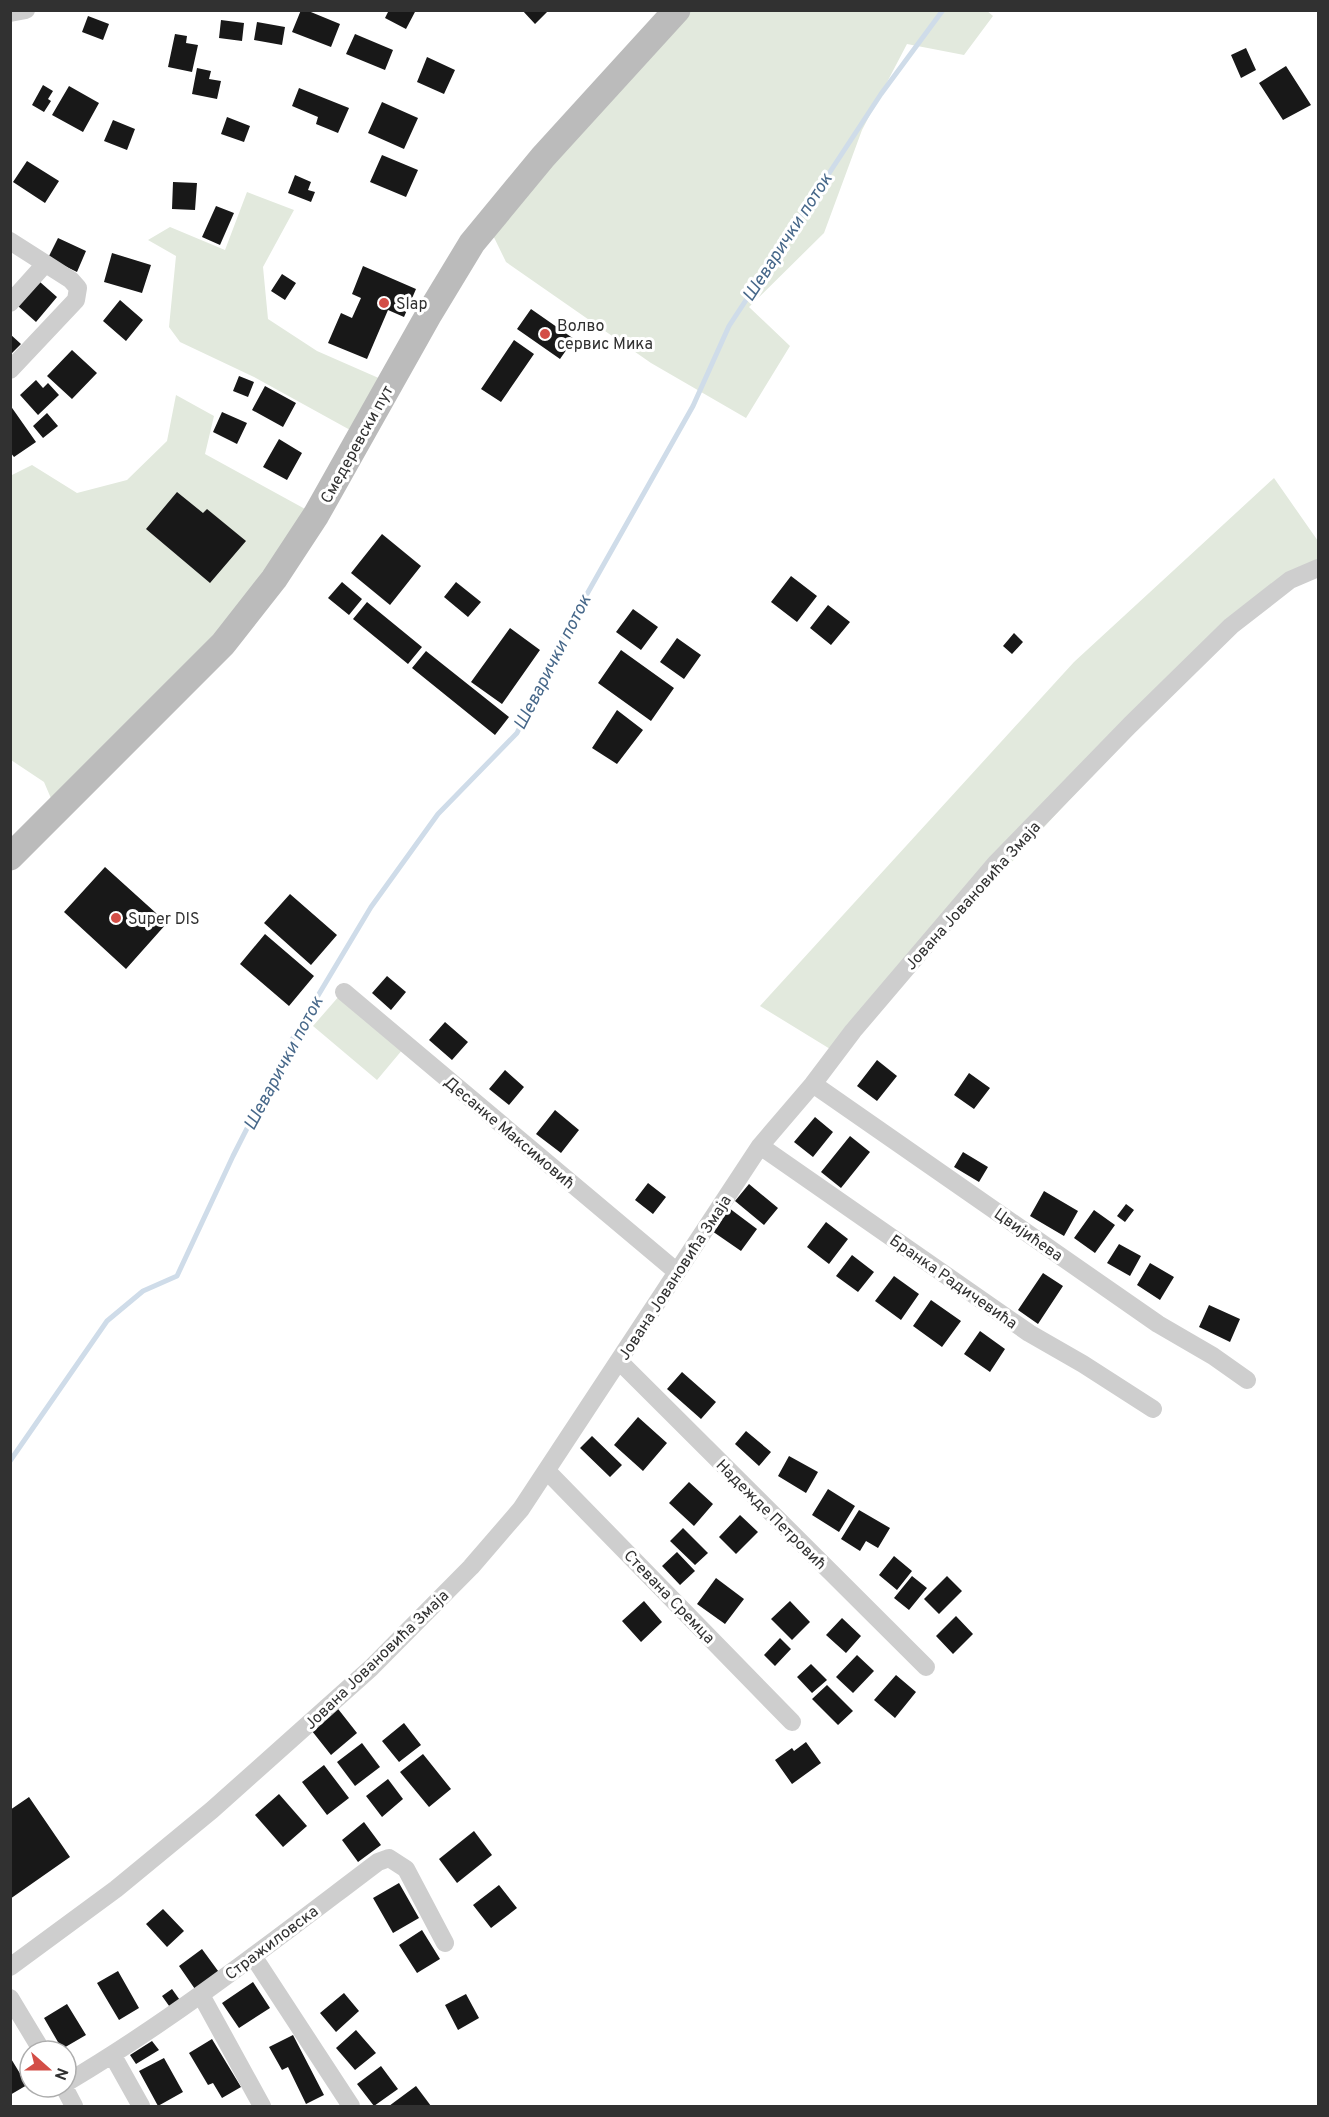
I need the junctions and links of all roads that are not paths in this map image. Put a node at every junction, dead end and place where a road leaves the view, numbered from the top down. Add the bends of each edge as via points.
1 (26, 10) edge
2 (677, 10) edge
3 (10, 13) edge
4 (10, 241) edge
5 (45, 264) junction
6 (10, 303) edge
7 (10, 370) edge
8 (1318, 568) edge
9 (10, 857) edge
10 (344, 992) dead end
11 (813, 1084) junction
12 (760, 1146) junction
13 (677, 1272) junction
14 (619, 1361) junction
15 (1247, 1380) dead end
16 (1153, 1409) dead end
17 (548, 1471) junction
18 (926, 1667) dead end
19 (792, 1722) dead end
20 (445, 1943) dead end
21 (253, 1956) junction
22 (10, 1967) edge
23 (201, 1995) junction
24 (10, 1998) edge
25 (35, 2039) edge
26 (112, 2055) junction
27 (78, 2077) edge
28 (141, 2106) edge
29 (262, 2106) edge
30 (351, 2106) edge

1 - 3 street
2 - 9 main road, Смедеревски пут via 543,157 472,243 316,515 253,607 223,644
4 - 5 street
5 - 6 street
5 - 7 street via 75,284 78,294
8 - 11 street, Јована Јовановића Змаја via 1290,580 1231,626 1130,725 995,864
10 - 13 street, Десанке Максимовић
11 - 12 street, Јована Јовановића Змаја
11 - 15 street, Цвијићева via 1158,1324
12 - 13 street, Јована Јовановића Змаја
12 - 16 street, Бранка Радичевића via 1029,1333
13 - 14 street, Јована Јовановића Змаја
14 - 17 street, Јована Јовановића Змаја
14 - 18 street, Надежде Петровић
17 - 19 street, Стевана Сремца
17 - 22 street, Јована Јовановића Змаја via 507,1528 371,1668 122,1885
20 - 21 street, Стражиловска via 406,1869 389,1858 378,1862
21 - 23 street, Стражиловска
21 - 30 street
23 - 26 street, Стражиловска
23 - 29 street
24 - 25 street
26 - 27 street, Стражиловска
26 - 28 street

